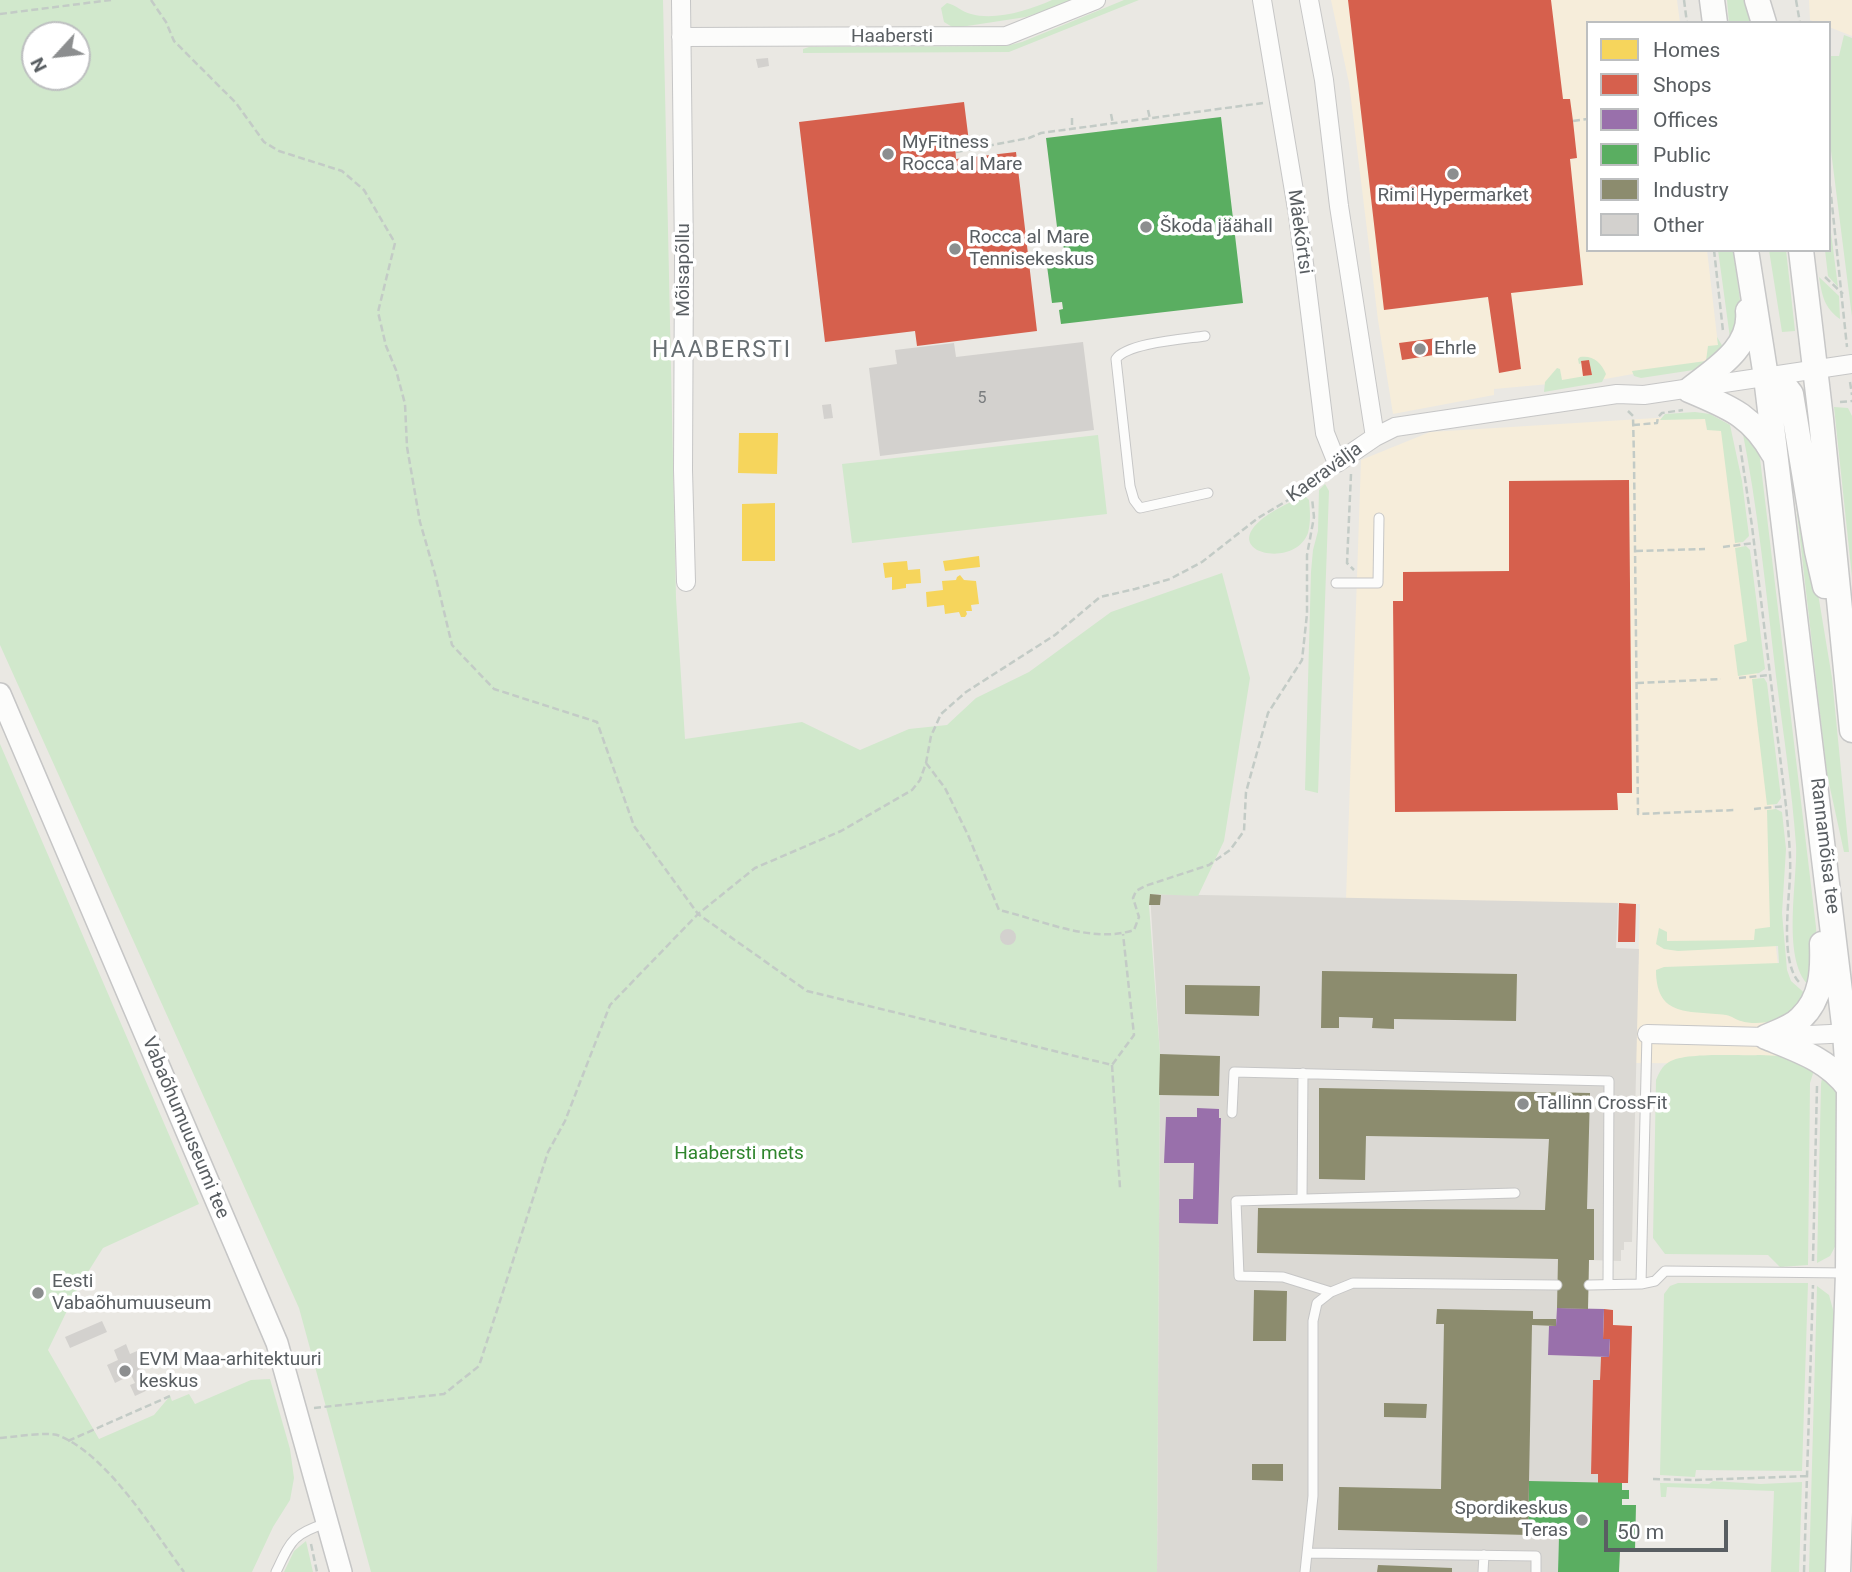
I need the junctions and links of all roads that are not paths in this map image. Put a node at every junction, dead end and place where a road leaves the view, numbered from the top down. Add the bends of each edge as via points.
1 (681, 0) edge
2 (1096, 0) edge
3 (1262, 0) edge
4 (1309, 0) edge
5 (1712, 0) edge
6 (1757, 0) edge
7 (1769, 0) edge
8 (1715, 21) edge
9 (1763, 21) edge
10 (1770, 21) edge
11 (681, 37) junction
12 (1746, 252) edge
13 (1801, 252) edge
14 (1751, 279) junction
15 (1205, 336) dead end
16 (1814, 368) junction
17 (1851, 371) edge
18 (1766, 377) junction
19 (1690, 400) junction
20 (1374, 437) junction
21 (1776, 458) junction
22 (1344, 467) junction
23 (1311, 486) road end
24 (1208, 493) dead end
25 (1379, 518) dead end
26 (686, 582) dead end
27 (1336, 583) dead end
28 (1846, 671) junction
29 (0, 694) edge
30 (1852, 730) edge
31 (1831, 903) junction
32 (1849, 1033) edge
33 (1647, 1034) joint
34 (1766, 1037) junction
35 (1303, 1073) junction
36 (1849, 1088) junction
37 (1232, 1113) dead end
38 (1515, 1194) dead end
39 (1303, 1199) junction
40 (1848, 1273) junction
41 (1608, 1284) junction
42 (1641, 1284) junction
43 (1557, 1285) dead end
44 (1588, 1285) dead end
45 (1331, 1292) junction
46 (327, 1523) junction
47 (1307, 1553) junction
48 (1484, 1555) junction
49 (275, 1572) edge
50 (341, 1572) edge
51 (1305, 1572) edge
52 (1483, 1572) edge
53 (1536, 1572) edge
54 (1838, 1572) edge

1 - 11 street, Mõisapõllu
2 - 11 street, Haabersti via 1006,36
3 - 22 street, Mäekõrtsi via 1298,215 1325,433
4 - 20 street
5 - 8 main road
6 - 9 main road
7 - 10 main road
11 - 26 street, Mõisapõllu
12 - 14 main road, Rannamõisa tee
13 - 16 main road
14 - 18 main road, Rannamõisa tee
14 - 19 main road via 1746,295 1749,324 1743,341
15 - 24 lane via 1132,348 1116,359 1134,500 1140,508
16 - 17 street, Kaeravälja
16 - 18 street, Kaeravälja
16 - 28 main road
18 - 19 street, Kaeravälja
18 - 21 main road, Rannamõisa tee
18 - 28 main road via 1781,381 1791,394 1817,551
19 - 20 street, Kaeravälja via 1617,394 1395,427
19 - 21 main road via 1739,414 1754,425
20 - 22 street, Kaeravälja
21 - 31 main road, Rannamõisa tee
22 - 23 lane, Kaeravälja
25 - 27 lane via 1378,583
28 - 30 main road
29 - 46 street, Vabaõhumuuseumi tee via 277,1343
31 - 32 main road, Rannamõisa tee
31 - 34 main road via 1822,931 1823,970 1817,996 1800,1020
32 - 34 street
32 - 36 main road, Rannamõisa tee
33 - 34 street
33 - 42 lane
34 - 36 main road via 1837,1071
35 - 37 lane via 1234,1072
35 - 39 lane
35 - 41 lane via 1609,1081
36 - 40 main road, Rannamõisa tee
38 - 39 lane
39 - 45 lane via 1236,1201 1239,1276 1283,1277
40 - 42 lane via 1665,1271 1655,1281
40 - 54 main road, Rannamõisa tee
41 - 42 lane
41 - 44 lane
43 - 45 lane via 1353,1283
45 - 47 lane via 1317,1303 1313,1321 1313,1496
46 - 49 lane via 295,1536
46 - 50 street, Vabaõhumuuseumi tee
47 - 48 lane
47 - 51 lane
48 - 52 lane
48 - 53 lane via 1536,1556

